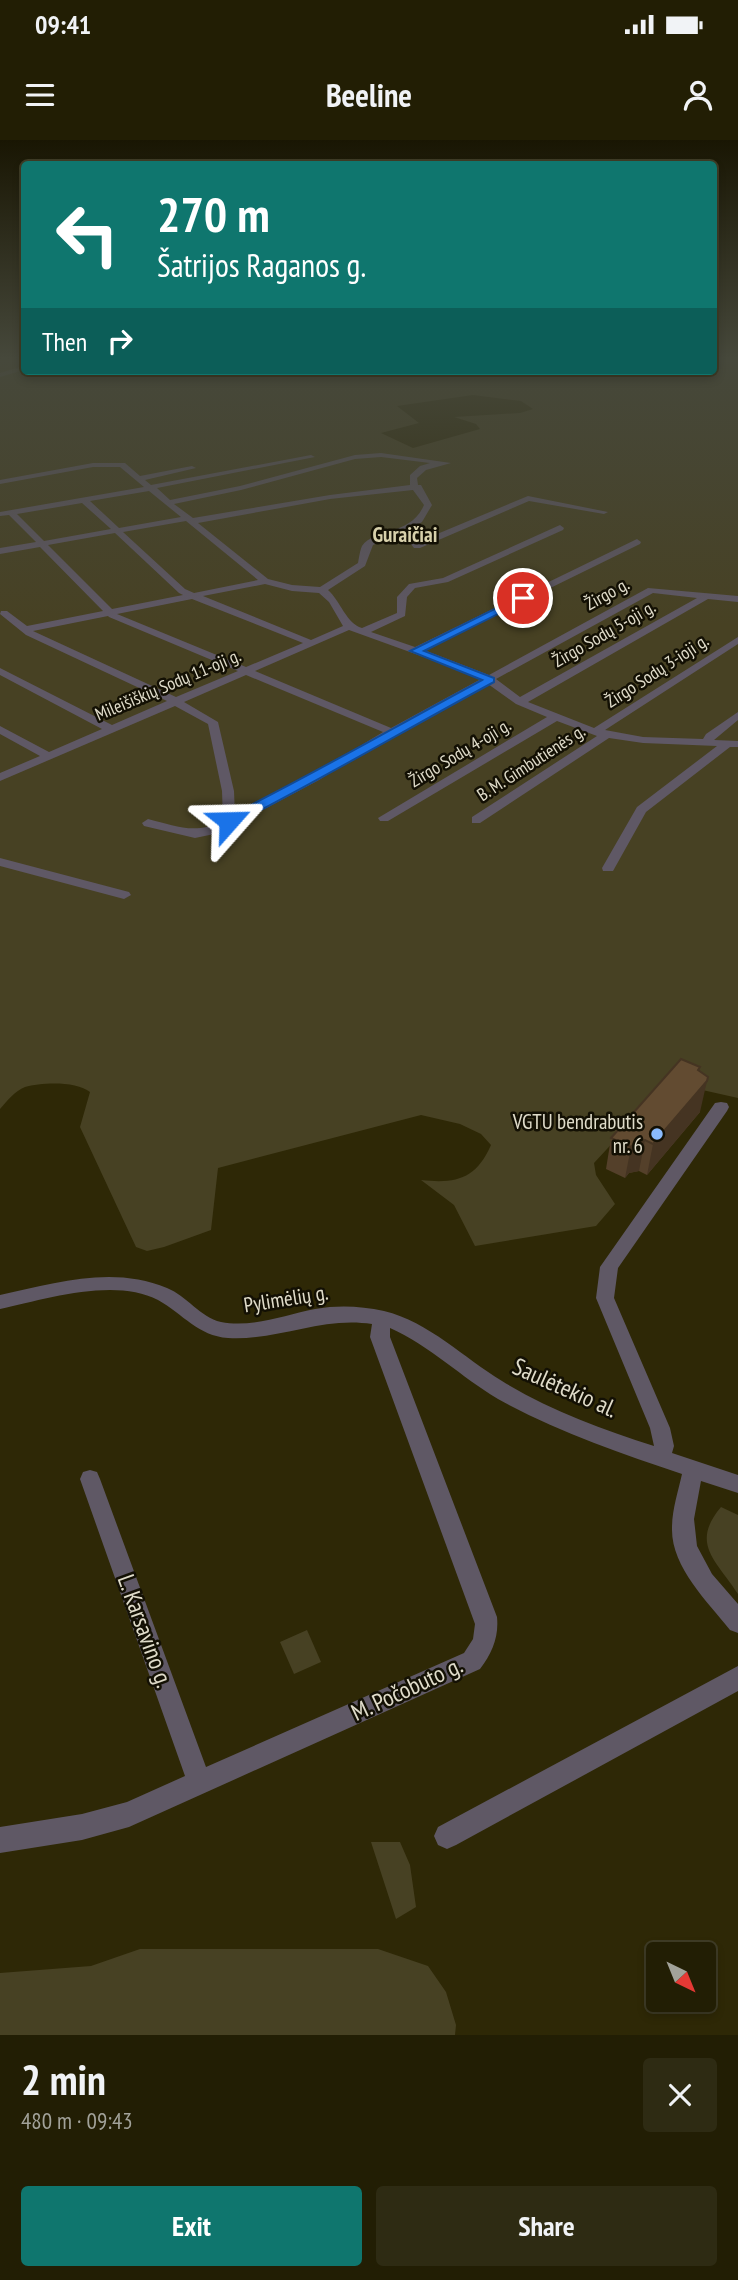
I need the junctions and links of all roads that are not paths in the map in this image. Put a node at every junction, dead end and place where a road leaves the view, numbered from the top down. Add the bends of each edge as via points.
1 (277, 453) dead end
2 (263, 456) dead end
3 (311, 457) dead end
4 (209, 465) dead end
5 (141, 478) junction
6 (0, 482) edge
7 (153, 488) junction
8 (418, 488) junction
9 (84, 500) junction
10 (170, 502) junction
11 (11, 512) junction
12 (604, 512) dead end
13 (0, 514) edge
14 (191, 520) junction
15 (559, 528) dead end
16 (117, 530) junction
17 (405, 531) junction
18 (637, 542) dead end
19 (41, 543) junction
20 (0, 551) edge
21 (265, 581) junction
22 (322, 590) junction
23 (191, 595) junction
24 (706, 596) junction
25 (738, 599) edge
26 (1, 611) edge
27 (106, 612) junction
28 (349, 627) junction
29 (24, 630) junction
30 (362, 632) junction
31 (738, 640) edge
32 (311, 643) junction
33 (415, 651) junction
34 (247, 670) junction
35 (0, 671) edge
36 (491, 680) junction
37 (177, 702) junction
38 (520, 702) junction
39 (738, 715) edge
40 (555, 717) junction
41 (0, 729) edge
42 (111, 729) junction
43 (392, 732) junction
44 (600, 733) junction
45 (707, 743) junction
46 (732, 744) edge
47 (47, 755) junction
48 (2, 773) edge
49 (384, 818) dead end
50 (475, 820) dead end
51 (229, 821) junction
52 (148, 823) dead end
53 (0, 862) edge
54 (608, 868) dead end
55 (124, 895) dead end
56 (721, 1107) dead end
57 (0, 1302) edge
58 (382, 1319) junction
59 (661, 1457) junction
60 (693, 1469) junction
61 (90, 1479) dead end
62 (738, 1485) edge
63 (738, 1622) edge
64 (738, 1678) edge
65 (200, 1783) junction
66 (447, 1836) dead end
67 (0, 1840) edge

1 - 2 street
3 - 7 street
4 - 5 street
5 - 6 street via 128,467 104,463
5 - 7 street
7 - 9 street
7 - 10 street
8 - 10 street via 413,482 417,472 447,463 381,455 355,457
8 - 14 street
8 - 17 street via 427,512
9 - 11 street
9 - 16 street
10 - 14 street
11 - 13 street
11 - 19 street
12 - 17 street via 528,498 417,546
14 - 16 street
14 - 21 street
15 - 30 street via 445,580 412,586 402,597 402,614
16 - 19 street
16 - 23 street
17 - 22 street via 370,543 362,564
18 - 33 street
19 - 20 street
19 - 27 street
21 - 22 street
21 - 23 street
22 - 28 street
23 - 27 street
23 - 32 street
24 - 25 street, Žirgo g.
24 - 36 street, Žirgo g. via 651,590
24 - 38 street, Žirgo Sodų 5-oji g.
26 - 29 street
27 - 29 street
27 - 34 street
28 - 30 street
28 - 32 street, Mileišiškių Sodų 11-oji g.
29 - 37 street
30 - 33 street
31 - 44 street, Žirgo Sodų 3-ioji g.
32 - 34 street, Mileišiškių Sodų 11-oji g.
33 - 36 street
34 - 37 street, Mileišiškių Sodų 11-oji g.
34 - 43 street
35 - 42 street
36 - 38 street
36 - 43 street, Žirgo g.
37 - 42 street, Mileišiškių Sodų 11-oji g.
37 - 51 street via 216,727 229,791
38 - 40 street
39 - 45 street
40 - 44 street
40 - 49 street, Žirgo Sodų 4-oji g.
41 - 47 street
42 - 47 street, Mileišiškių Sodų 11-oji g.
43 - 51 street, Žirgo g.
44 - 45 street
44 - 50 street, B. M. Gimbutienės g.
45 - 46 street
46 - 54 street via 641,810
47 - 48 street, Mileišiškių Sodų 11-oji g.
51 - 52 street, Žirgo g. via 195,834
53 - 55 street
56 - 59 street via 609,1267 605,1298 660,1428
57 - 58 street, Pylimėlių g. via 64,1288 129,1283 164,1295 196,1319 223,1330 330,1314
58 - 59 street, Saulėtekio al. via 401,1325 507,1394
58 - 65 street, M. Počobuto g. via 380,1337 486,1617 488,1633 482,1649 472,1661
59 - 60 street, Saulėtekio al.
60 - 62 street, Saulėtekio al.
60 - 63 street via 683,1532 687,1549
61 - 65 street, L. Karsavino g.
64 - 66 street
65 - 67 street, M. Počobuto g. via 129,1814

